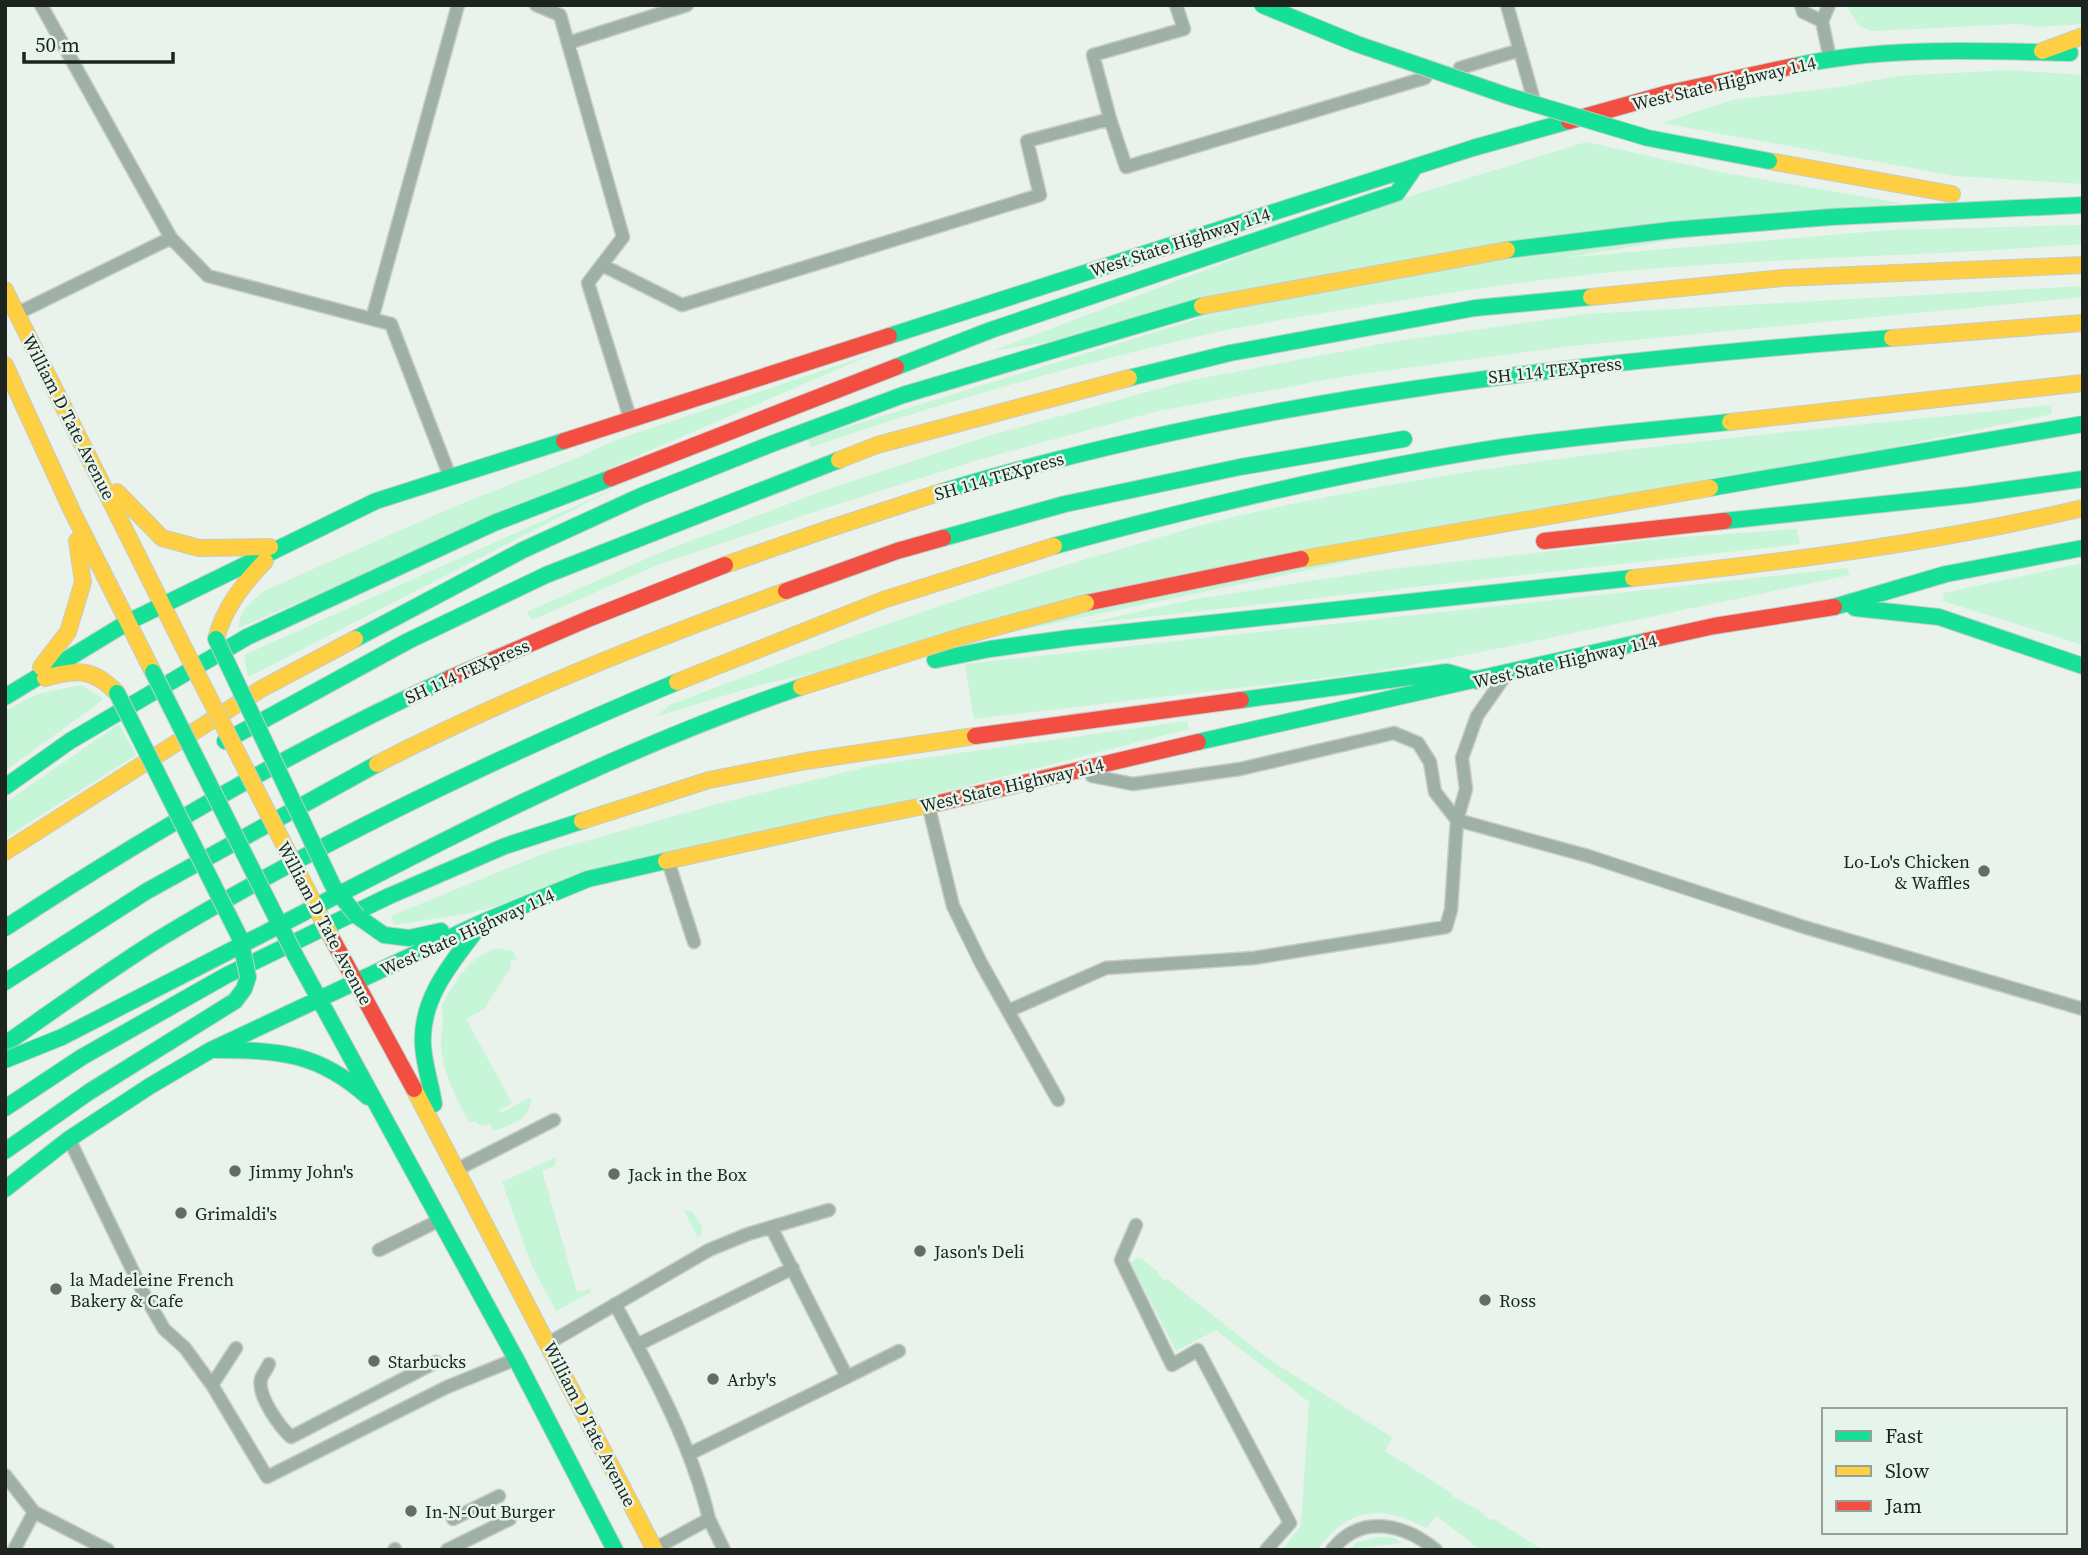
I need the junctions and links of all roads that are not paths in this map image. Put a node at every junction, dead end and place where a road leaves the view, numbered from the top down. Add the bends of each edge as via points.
1 (41, 5) edge
2 (458, 5) edge
3 (536, 5) edge
4 (687, 5) edge
5 (1176, 5) edge
6 (1262, 5) edge
7 (1507, 5) edge
8 (1801, 5) edge
9 (1829, 5) edge
10 (1822, 21) junction
11 (2083, 36) edge
12 (568, 43) junction
13 (1520, 50) junction
14 (2042, 51) junction
15 (2083, 54) edge
16 (1830, 59) junction
17 (1110, 119) junction
18 (1542, 127) junction
19 (1415, 167) junction
20 (2083, 205) edge
21 (171, 238) junction
22 (602, 265) junction
23 (2083, 265) edge
24 (5, 290) edge
25 (11, 312) edge
26 (372, 319) junction
27 (2083, 323) edge
28 (5, 365) edge
29 (1990, 378) dead end
30 (2083, 383) edge
31 (2024, 390) junction
32 (630, 419) junction
33 (2083, 424) edge
34 (1423, 437) dead end
35 (97, 472) junction
36 (450, 477) junction
37 (2083, 479) edge
38 (2083, 508) edge
39 (72, 511) junction
40 (1522, 543) dead end
41 (1390, 544) junction
42 (279, 547) junction
43 (2083, 548) edge
44 (1441, 551) dead end
45 (1842, 606) junction
46 (162, 607) junction
47 (128, 622) junction
48 (2083, 666) edge
49 (1508, 673) junction
50 (1478, 681) junction
51 (29, 683) junction
52 (5, 697) edge
53 (556, 769) dead end
54 (1068, 771) junction
55 (148, 785) dead end
56 (5, 787) edge
57 (929, 806) junction
58 (1457, 820) junction
59 (5, 852) edge
60 (345, 858) dead end
61 (668, 861) junction
62 (257, 885) junction
63 (483, 922) junction
64 (5, 928) edge
65 (694, 942) dead end
66 (5, 982) edge
67 (355, 982) junction
68 (318, 998) junction
69 (2083, 1009) edge
70 (1008, 1011) junction
71 (5, 1044) edge
72 (211, 1050) junction
73 (5, 1060) edge
74 (1058, 1100) dead end
75 (378, 1105) junction
76 (5, 1108) edge
77 (554, 1120) dead end
78 (436, 1130) junction
79 (69, 1139) junction
80 (5, 1151) edge
81 (458, 1170) junction
82 (5, 1189) edge
83 (829, 1210) dead end
84 (441, 1220) junction
85 (1136, 1225) dead end
86 (771, 1227) junction
87 (379, 1250) dead end
88 (793, 1268) junction
89 (615, 1304) junction
90 (637, 1345) junction
91 (236, 1348) dead end
92 (899, 1350) dead end
93 (532, 1351) junction
94 (436, 1362) dead end
95 (269, 1364) dead end
96 (847, 1377) junction
97 (212, 1385) junction
98 (689, 1454) junction
99 (5, 1475) edge
100 (499, 1496) dead end
101 (34, 1512) junction
102 (510, 1518) dead end
103 (453, 1519) dead end
104 (709, 1519) junction
105 (14, 1550) edge
106 (108, 1550) edge
107 (447, 1550) edge
108 (615, 1550) edge
109 (654, 1550) edge
110 (724, 1550) edge
111 (1266, 1550) edge
112 (1332, 1550) edge
113 (1436, 1550) edge

1 - 21 lane
2 - 26 lane
3 - 12 lane via 560,15
4 - 12 lane
5 - 17 lane via 1184,29 1093,55
6 - 20 main road, bridge via 1357,44 1648,138 1929,191
7 - 13 lane
8 - 10 lane via 1803,12
9 - 10 lane
10 - 16 lane
11 - 14 main road
12 - 22 lane via 624,237
13 - 17 lane via 1126,167
13 - 18 lane
14 - 15 main road, West State Highway 114
14 - 16 main road, West State Highway 114
16 - 18 main road, West State Highway 114 via 1669,93
17 - 22 lane via 1027,141 1040,195 682,305
18 - 19 main road, West State Highway 114
19 - 32 main road, West State Highway 114
19 - 56 main road via 1397,193 991,330 482,529 247,637 70,741
20 - 59 main road via 1831,217 1504,250 1212,303 903,395 641,496 523,550 261,689
21 - 25 lane
21 - 26 lane via 208,276
22 - 32 lane via 588,283
23 - 55 main road via 1783,278 1475,308 1230,353 1049,398 877,445 546,575 408,641
24 - 25 main road, William D Tate Avenue
25 - 35 main road, William D Tate Avenue
26 - 36 lane via 391,324
27 - 64 main road, SH 114 TEXpress via 1692,355 1499,376 1291,407 1058,459 890,507 759,551 567,626 433,685 331,735 131,848
28 - 39 main road, William D Tate Avenue
29 - 31 main road
30 - 31 main road
31 - 62 main road via 1504,447 1242,499 1074,542 909,591 610,709 410,802
32 - 36 main road, West State Highway 114
33 - 41 main road
34 - 66 main road via 1240,467 1065,504 897,551 624,652 444,729 345,781 147,891
35 - 42 main road via 162,538 199,548
35 - 46 main road, William D Tate Avenue
36 - 42 main road, West State Highway 114 via 376,501
37 - 40 main road
38 - 53 main road via 1981,531 1837,554 990,649 879,671 704,717
39 - 47 main road, William D Tate Avenue
39 - 51 main road via 83,582 68,632
41 - 44 main road via 1428,553
41 - 73 main road, bridge via 1086,603 993,626 784,692 603,764 462,830 62,1037
42 - 46 main road, West State Highway 114
42 - 63 main road, bridge via 227,608 216,639 333,886 357,916 384,936 409,938
43 - 45 main road, West State Highway 114 via 1946,574
45 - 48 main road via 1939,617
45 - 49 main road, West State Highway 114 via 1714,626
46 - 47 main road, West State Highway 114
46 - 67 main road, William D Tate Avenue, bridge
47 - 51 main road, West State Highway 114
47 - 68 main road, William D Tate Avenue, bridge
49 - 50 main road, West State Highway 114
49 - 58 lane via 1476,716 1462,758 1466,789
50 - 54 main road, West State Highway 114
50 - 76 main road via 1447,672 956,739 709,780 505,845 387,897 227,975 82,1057
51 - 52 main road, West State Highway 114
51 - 80 main road, bridge via 83,671 96,674 117,693 240,938 248,977 235,1001 127,1067
54 - 57 main road, West State Highway 114
54 - 58 lane via 1133,784 1240,769 1394,733 1418,743 1430,762 1435,792
57 - 61 main road, West State Highway 114
57 - 70 lane via 953,906
58 - 69 lane
58 - 70 lane via 1446,928 1254,958 1106,968
60 - 62 main road
61 - 63 main road, West State Highway 114 via 588,879
61 - 65 lane
62 - 71 main road via 135,955
63 - 67 main road, West State Highway 114
63 - 78 main road via 435,989 425,1013 423,1038
67 - 68 main road, West State Highway 114
67 - 78 main road, William D Tate Avenue
68 - 72 main road, West State Highway 114
68 - 75 main road, William D Tate Avenue
70 - 74 lane
72 - 75 main road via 255,1050 315,1061 342,1075
72 - 79 main road, West State Highway 114
75 - 84 main road, William D Tate Avenue
77 - 81 lane
78 - 81 main road, William D Tate Avenue
79 - 82 main road, West State Highway 114
79 - 97 lane via 164,1329 185,1348
81 - 93 main road, William D Tate Avenue
83 - 86 lane
84 - 87 lane
84 - 93 main road, William D Tate Avenue
85 - 111 lane via 1121,1260 1171,1366 1198,1350 1290,1523
86 - 88 lane
86 - 89 lane via 709,1250
88 - 90 lane
88 - 96 lane
89 - 90 lane
89 - 93 lane
90 - 98 lane
91 - 97 lane
92 - 96 lane
93 - 97 lane via 447,1387 267,1477
93 - 108 main road, William D Tate Avenue
93 - 109 main road, William D Tate Avenue
94 - 95 lane via 291,1437 262,1393 261,1379
96 - 98 lane
98 - 104 lane
99 - 101 lane
100 - 103 lane
101 - 105 lane
101 - 106 lane
102 - 107 lane
104 - 109 lane
104 - 110 lane
112 - 113 lane via 1352,1532 1389,1525 1406,1530

